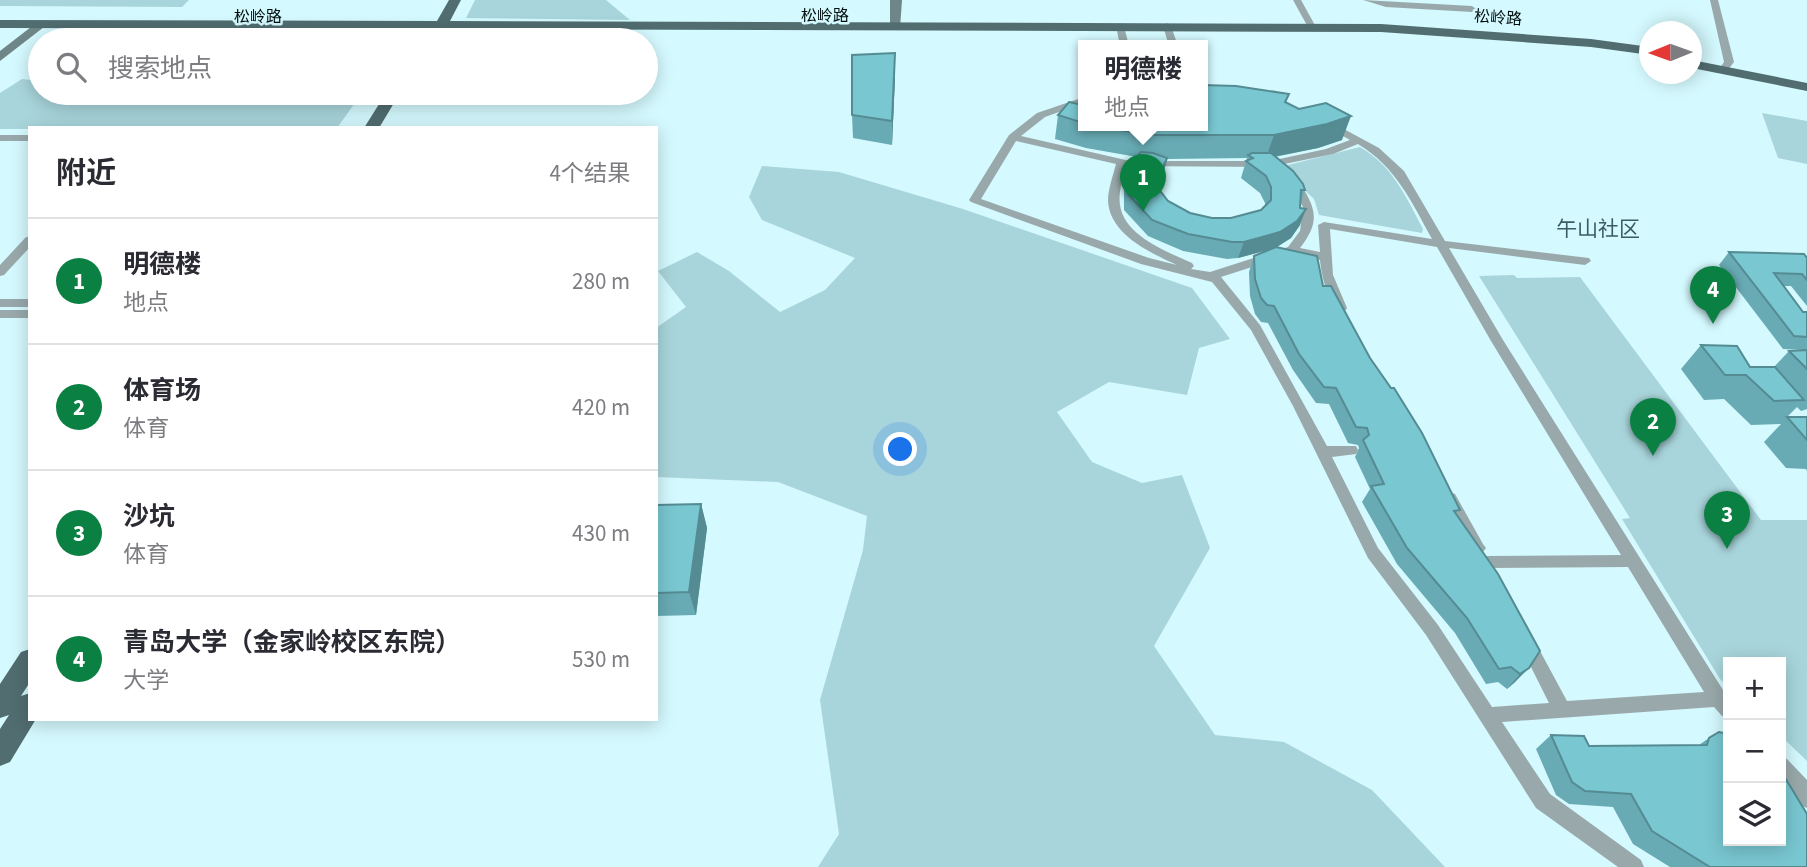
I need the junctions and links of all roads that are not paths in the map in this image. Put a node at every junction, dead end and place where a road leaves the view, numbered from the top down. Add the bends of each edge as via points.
1 (455, 0) edge
2 (469, 0) edge
3 (896, 0) edge
4 (1297, 0) edge
5 (1367, 0) edge
6 (1714, 0) edge
7 (1472, 9) dead end
8 (0, 24) edge
9 (40, 24) junction
10 (896, 25) junction
11 (1312, 27) junction
12 (35, 28) edge
13 (218, 28) edge
14 (443, 28) edge
15 (445, 28) edge
16 (658, 29) edge
17 (0, 33) edge
18 (28, 34) joint
19 (658, 34) edge
20 (1122, 35) edge
21 (1170, 36) edge
22 (1639, 50) edge
23 (1639, 56) edge
24 (0, 57) edge
25 (1702, 60) edge
26 (1702, 65) edge
27 (1727, 66) junction
28 (1807, 79) edge
29 (1807, 87) edge
30 (1078, 102) edge
31 (385, 105) edge
32 (402, 105) edge
33 (1319, 121) edge
34 (372, 126) edge
35 (389, 126) edge
36 (1013, 137) junction
37 (0, 138) edge
38 (28, 138) edge
39 (1360, 140) junction
40 (1122, 162) junction
41 (1270, 164) junction
42 (28, 242) edge
43 (1443, 244) junction
44 (1292, 250) junction
45 (1325, 257) junction
46 (1585, 261) dead end
47 (0, 272) edge
48 (1209, 277) junction
49 (0, 303) edge
50 (28, 303) edge
51 (0, 314) edge
52 (28, 314) edge
53 (1346, 318) edge
54 (1351, 450) dead end
55 (1324, 452) junction
56 (1446, 490) edge
57 (1634, 561) junction
58 (1523, 635) edge
59 (28, 663) edge
60 (1723, 705) edge
61 (0, 706) edge
62 (28, 708) edge
63 (1561, 708) junction
64 (1487, 715) junction
65 (0, 753) edge
66 (1786, 770) edge
67 (1804, 788) edge
68 (1634, 867) edge

1 - 14 main road
2 - 15 main road
3 - 10 street
4 - 11 street
5 - 7 street
6 - 27 street
8 - 9 main road, 松岭路
9 - 12 street
9 - 13 main road, 松岭路
10 - 16 main road, 松岭路
10 - 20 main road, 松岭路
11 - 21 main road, 松岭路
11 - 22 main road, 松岭路 via 1484,34
17 - 18 main road, 松岭路
18 - 24 street
19 - 20 main road, 松岭路
20 - 21 main road, 松岭路
21 - 23 main road, 松岭路 via 1395,35
25 - 27 main road
26 - 27 main road
27 - 28 main road
27 - 29 main road
30 - 36 street via 1041,115
31 - 34 main road
32 - 35 main road
33 - 39 street
36 - 40 street
36 - 48 street via 975,200 1145,261
37 - 38 street
39 - 41 street via 1329,152
39 - 43 street via 1400,173
40 - 41 street
40 - 48 street via 1115,186 1115,212 1145,244
41 - 44 street via 1297,184 1310,207 1309,229
42 - 47 street
43 - 45 street via 1324,225
43 - 46 street
43 - 57 street via 1497,341
44 - 45 street
44 - 48 street
45 - 53 street via 1327,275
48 - 55 street via 1216,279 1256,328
49 - 50 street
51 - 52 street
54 - 55 street
55 - 64 street via 1373,553 1432,630
56 - 57 street via 1488,568
57 - 60 street
58 - 63 street
59 - 61 main road
60 - 63 street
62 - 65 main road
63 - 64 street
64 - 68 street via 1543,801
66 - 67 street

